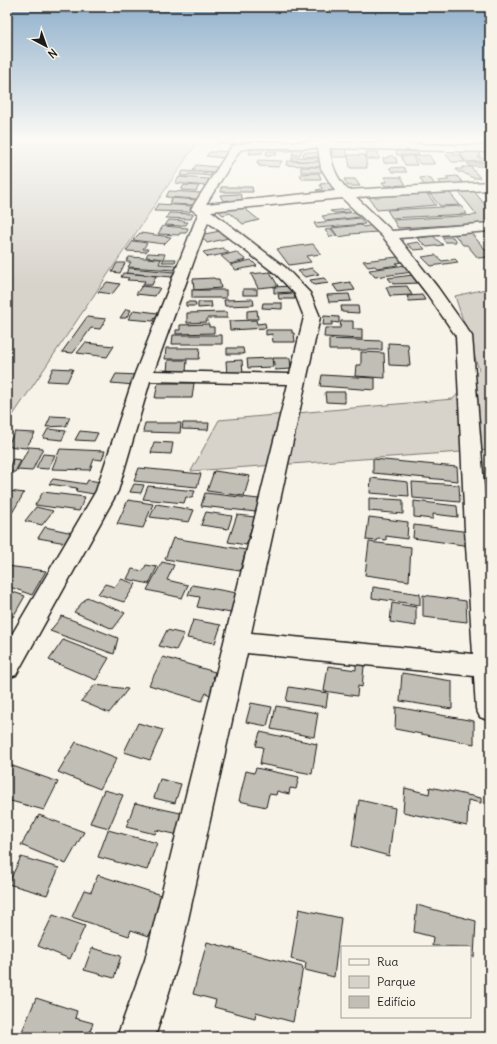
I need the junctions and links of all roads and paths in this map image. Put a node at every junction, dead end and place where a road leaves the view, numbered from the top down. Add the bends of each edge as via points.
1 (214, 187) edge
2 (338, 187) edge
3 (477, 187) edge
4 (344, 194) junction
5 (201, 211) junction
6 (490, 226) edge
7 (389, 235) junction
8 (143, 376) junction
9 (298, 379) junction
10 (237, 642) junction
11 (487, 666) junction
12 (7, 667) edge
13 (490, 709) edge
14 (136, 1037) edge

1 - 5 street
2 - 4 street
3 - 4 street
4 - 5 street
4 - 7 street
5 - 8 street
5 - 9 street via 281,271 302,292 312,317
6 - 7 street
7 - 11 street via 464,336
8 - 9 street
8 - 12 street via 107,491
9 - 10 street
10 - 11 street
10 - 14 street via 162,960
11 - 13 street

